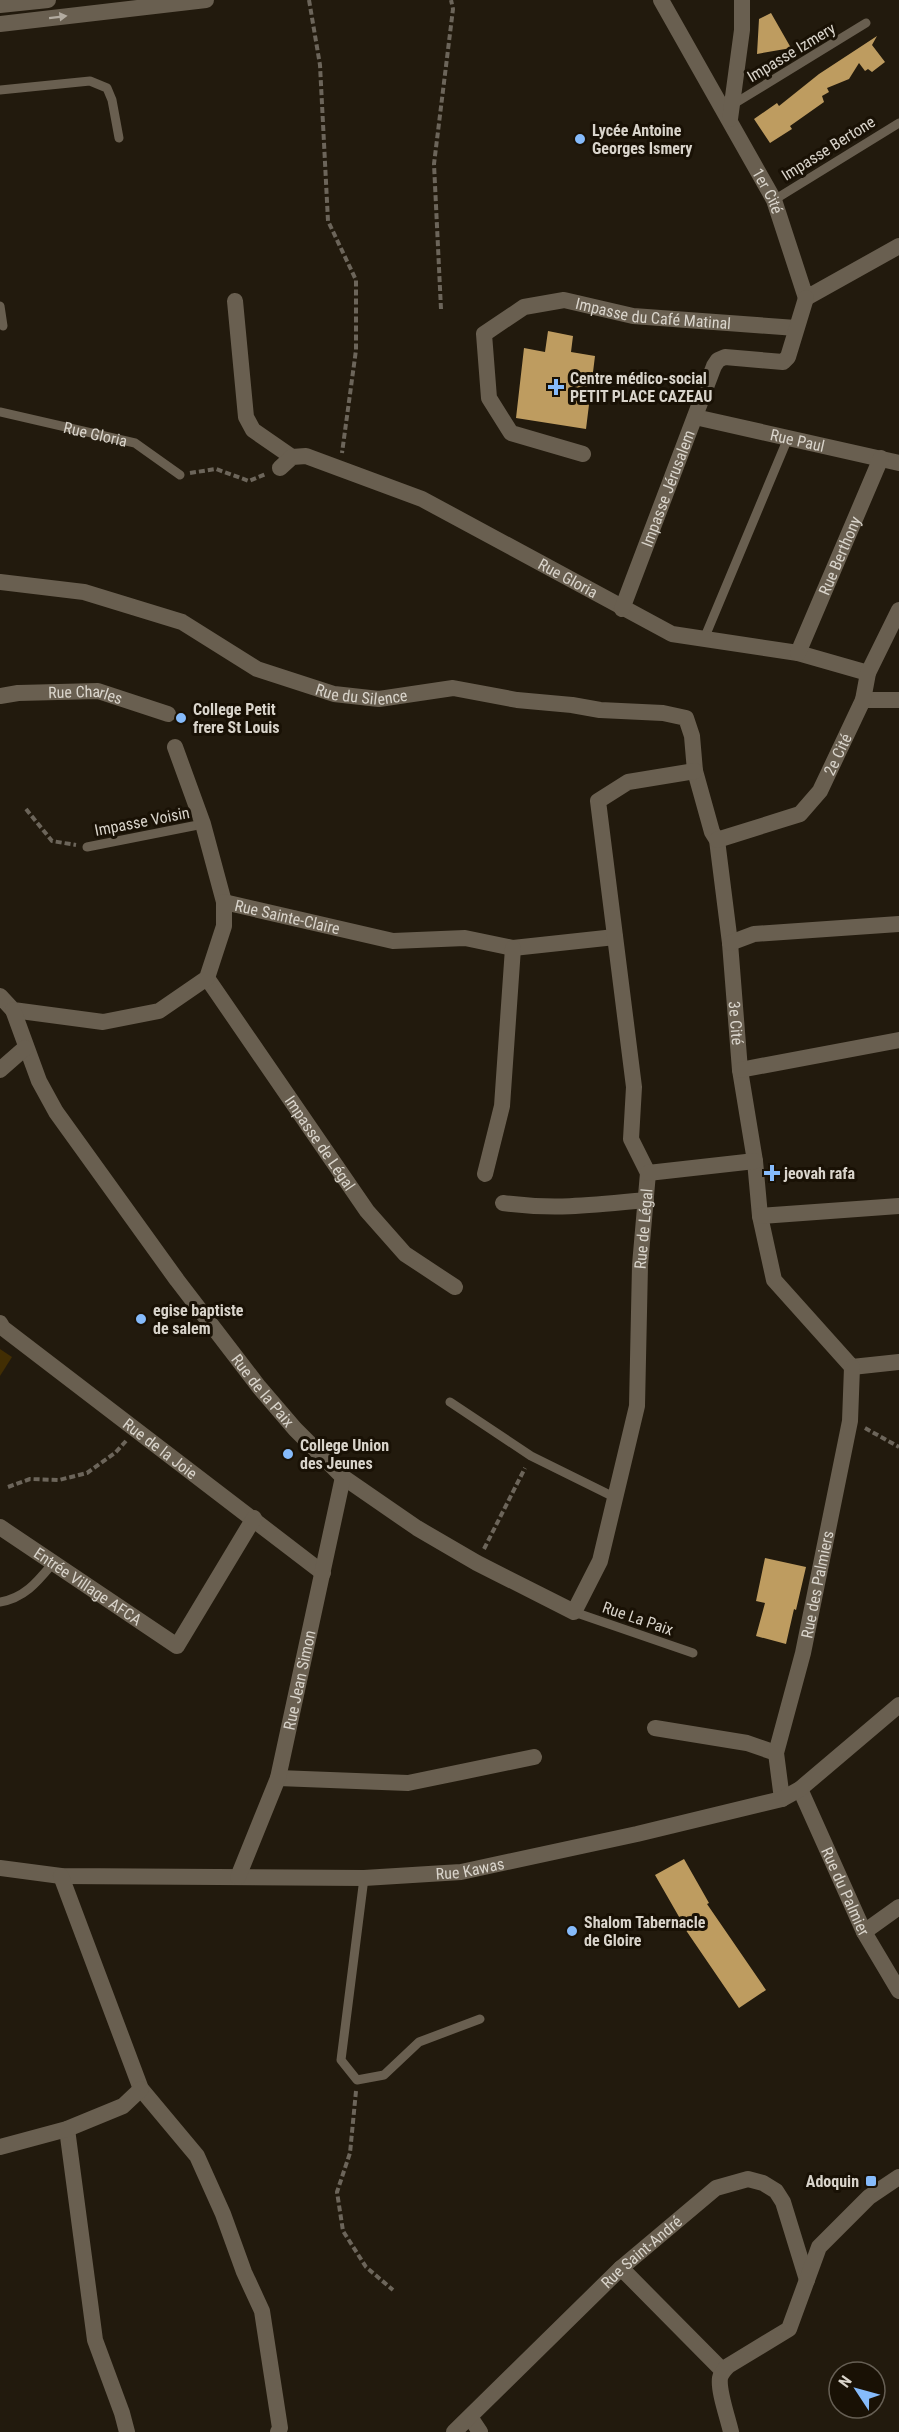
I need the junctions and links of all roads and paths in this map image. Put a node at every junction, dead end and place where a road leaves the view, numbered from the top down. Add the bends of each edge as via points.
1 (48, 0) edge
2 (206, 0) edge
3 (309, 0) edge
4 (451, 0) edge
5 (661, 0) edge
6 (742, 0) edge
7 (0, 5) edge
8 (866, 23) dead end
9 (0, 24) edge
10 (0, 90) edge
11 (731, 112) junction
12 (899, 123) edge
13 (119, 138) dead end
14 (774, 200) junction
15 (899, 246) edge
16 (806, 298) junction
17 (235, 301) dead end
18 (0, 306) edge
19 (441, 309) dead end
20 (3, 326) dead end
21 (796, 328) junction
22 (0, 412) edge
23 (695, 417) junction
24 (788, 438) junction
25 (583, 454) dead end
26 (881, 458) junction
27 (286, 463) junction
28 (899, 464) edge
29 (340, 468) junction
30 (180, 475) joint
31 (0, 582) edge
32 (622, 609) junction
33 (899, 610) edge
34 (704, 639) junction
35 (798, 653) junction
36 (868, 673) junction
37 (0, 696) edge
38 (863, 700) junction
39 (899, 700) edge
40 (168, 714) dead end
41 (175, 747) dead end
42 (696, 771) junction
43 (26, 809) dead end
44 (203, 824) junction
45 (714, 836) junction
46 (87, 847) joint
47 (224, 902) junction
48 (899, 924) edge
49 (615, 937) junction
50 (730, 943) junction
51 (513, 948) junction
52 (207, 978) junction
53 (0, 996) edge
54 (12, 1010) junction
55 (899, 1040) edge
56 (26, 1048) junction
57 (0, 1070) edge
58 (740, 1070) junction
59 (755, 1161) junction
60 (648, 1173) junction
61 (485, 1174) dead end
62 (646, 1200) junction
63 (503, 1203) dead end
64 (899, 1206) edge
65 (760, 1216) junction
66 (455, 1287) dead end
67 (0, 1323) edge
68 (899, 1362) edge
69 (852, 1367) junction
70 (450, 1402) dead end
71 (850, 1421) junction
72 (137, 1429) junction
73 (899, 1448) edge
74 (531, 1456) junction
75 (344, 1477) junction
76 (8, 1488) dead end
77 (616, 1498) junction
78 (254, 1518) junction
79 (0, 1527) edge
80 (53, 1563) junction
81 (477, 1563) junction
82 (323, 1573) junction
83 (0, 1602) edge
84 (574, 1612) junction
85 (693, 1653) dead end
86 (899, 1705) edge
87 (655, 1728) dead end
88 (776, 1754) junction
89 (534, 1757) dead end
90 (278, 1778) junction
91 (800, 1789) junction
92 (782, 1799) junction
93 (0, 1868) edge
94 (61, 1876) junction
95 (238, 1877) junction
96 (364, 1878) junction
97 (899, 1907) edge
98 (864, 1932) junction
99 (899, 1991) edge
100 (480, 2019) dead end
101 (357, 2080) junction
102 (141, 2089) junction
103 (67, 2129) junction
104 (0, 2147) edge
105 (899, 2177) edge
106 (621, 2268) junction
107 (807, 2280) junction
108 (393, 2290) dead end
109 (723, 2371) junction
110 (470, 2417) junction
111 (127, 2432) edge
112 (278, 2432) edge
113 (454, 2432) edge
114 (480, 2432) edge
115 (731, 2432) edge

1 - 7 street
9 -> 2 street
3 - 29 path via 321,76 328,221 356,280 356,350
4 - 19 path via 434,164
5 - 11 street, 1er Cité
6 - 11 street
8 - 11 lane, Impasse Izmery
10 - 13 lane via 90,81 107,88
11 - 14 street, 1er Cité
12 - 14 lane, Impasse Bertone
14 - 16 street, 1er Cité
15 - 16 street
16 - 21 street, Impasse Jérusalem
17 - 27 street via 246,417 253,430
18 - 20 lane
21 - 23 street, Impasse Jérusalem via 783,362 725,357 718,360
21 - 25 street, Impasse du Café Matinal via 633,316 564,300 524,307 484,334 489,398 511,433
22 - 30 lane, Rue Gloria via 135,443
23 - 24 street, Rue Paul
23 - 32 street, Impasse Jérusalem
24 - 26 street, Rue Paul
24 - 34 lane
26 - 28 street, Rue Paul
26 - 35 street, Rue Berthony
27 - 29 street, Rue Gloria via 306,456
27 - 30 path via 249,481 216,469
29 - 32 street, Rue Gloria via 422,499
31 - 42 street, Rue du Silence via 84,592 182,622 257,669 334,694 379,699 453,688 517,700 686,718
32 - 34 street, Rue Gloria via 672,634
33 - 36 street, 2e Cité
34 - 35 street, Rue Gloria
35 - 36 street, Rue Gloria
36 - 38 street, 2e Cité
37 - 40 street, Rue Charles via 98,691
38 - 39 street
38 - 45 street, 2e Cité via 820,791 800,814
41 - 44 street
42 - 45 street, 3e Cité
42 - 49 street, Rue de Légal via 628,782 598,801
43 - 46 path via 52,841
44 - 46 lane, Impasse Voisin
44 - 47 street
45 - 50 street, 3e Cité
47 - 51 street, Rue Sainte-Claire via 393,941 465,938
47 - 52 street, Rue Sainte-Claire via 224,926
48 - 50 street via 754,934
49 - 51 street, Rue Sainte-Claire
49 - 60 street, Rue de Légal via 634,1087 631,1139
50 - 58 street, 3e Cité
51 - 61 street via 502,1106
52 - 54 street via 159,1011 103,1022
52 - 66 street, Impasse de Légal via 368,1210 405,1254
53 - 54 street
54 - 56 street, Rue de la Paix
55 - 58 street
56 - 57 street
56 - 75 street, Rue de la Paix via 56,1112 177,1280 259,1387
58 - 59 street, 3e Cité
59 - 60 street
59 - 65 street, 3e Cité
60 - 62 street, Rue de Légal
62 - 63 street via 566,1208
62 - 77 street, Rue de Légal via 640,1265 637,1406
64 - 65 street
65 - 69 street, 3e Cité via 774,1280
67 - 72 street, Rue de la Joie
68 - 69 street
69 - 71 street, Rue des Palmiers
70 - 74 lane
71 - 73 path
71 - 88 street, Rue des Palmiers via 803,1653
72 - 76 path via 87,1473 58,1480 30,1479
72 - 78 street, Rue de la Joie
74 - 77 lane
74 - 81 path
75 - 81 street, Rue de la Paix via 417,1528
75 - 82 street, Rue Jean Simon
77 - 84 street, Rue de Légal via 600,1561
78 - 80 street, Entrée Village AFCA via 177,1646
78 - 82 street, Rue de la Joie
79 - 80 street, Entrée Village AFCA
80 - 83 lane via 32,1587 14,1600
81 - 84 street, Rue de la Paix
82 - 90 street, Rue Jean Simon
84 - 85 lane, Rue La Paix
86 - 91 street, Rue Kawas
87 - 88 street via 747,1743
88 - 92 street, Rue des Palmiers
89 - 90 street via 408,1783
90 - 95 street, Rue Jean Simon
91 - 92 street, Rue Kawas
91 - 98 street, Rue du Palmier
92 - 96 street, Rue Kawas via 461,1872
93 - 94 street, Rue Kawas
94 - 95 street, Rue Kawas
94 - 102 street
95 - 96 street, Rue Kawas
96 - 101 lane via 341,2060
97 - 98 street
98 - 99 street, Rue du Palmier
100 - 101 lane via 419,2042 384,2075
101 - 108 path via 350,2153 337,2192 343,2231 366,2267
102 - 103 street via 123,2106
102 - 112 street via 197,2157 262,2311
103 - 104 street
103 - 111 street via 95,2340
105 - 107 street via 869,2197 827,2237 815,2254
106 - 107 street, Rue Saint-André via 716,2188 748,2179 776,2191 783,2202
106 - 109 street
106 - 110 street, Rue Saint-André
107 - 109 street via 789,2329
109 - 115 street via 720,2387
110 - 113 street, Rue Saint-André
110 - 114 street

